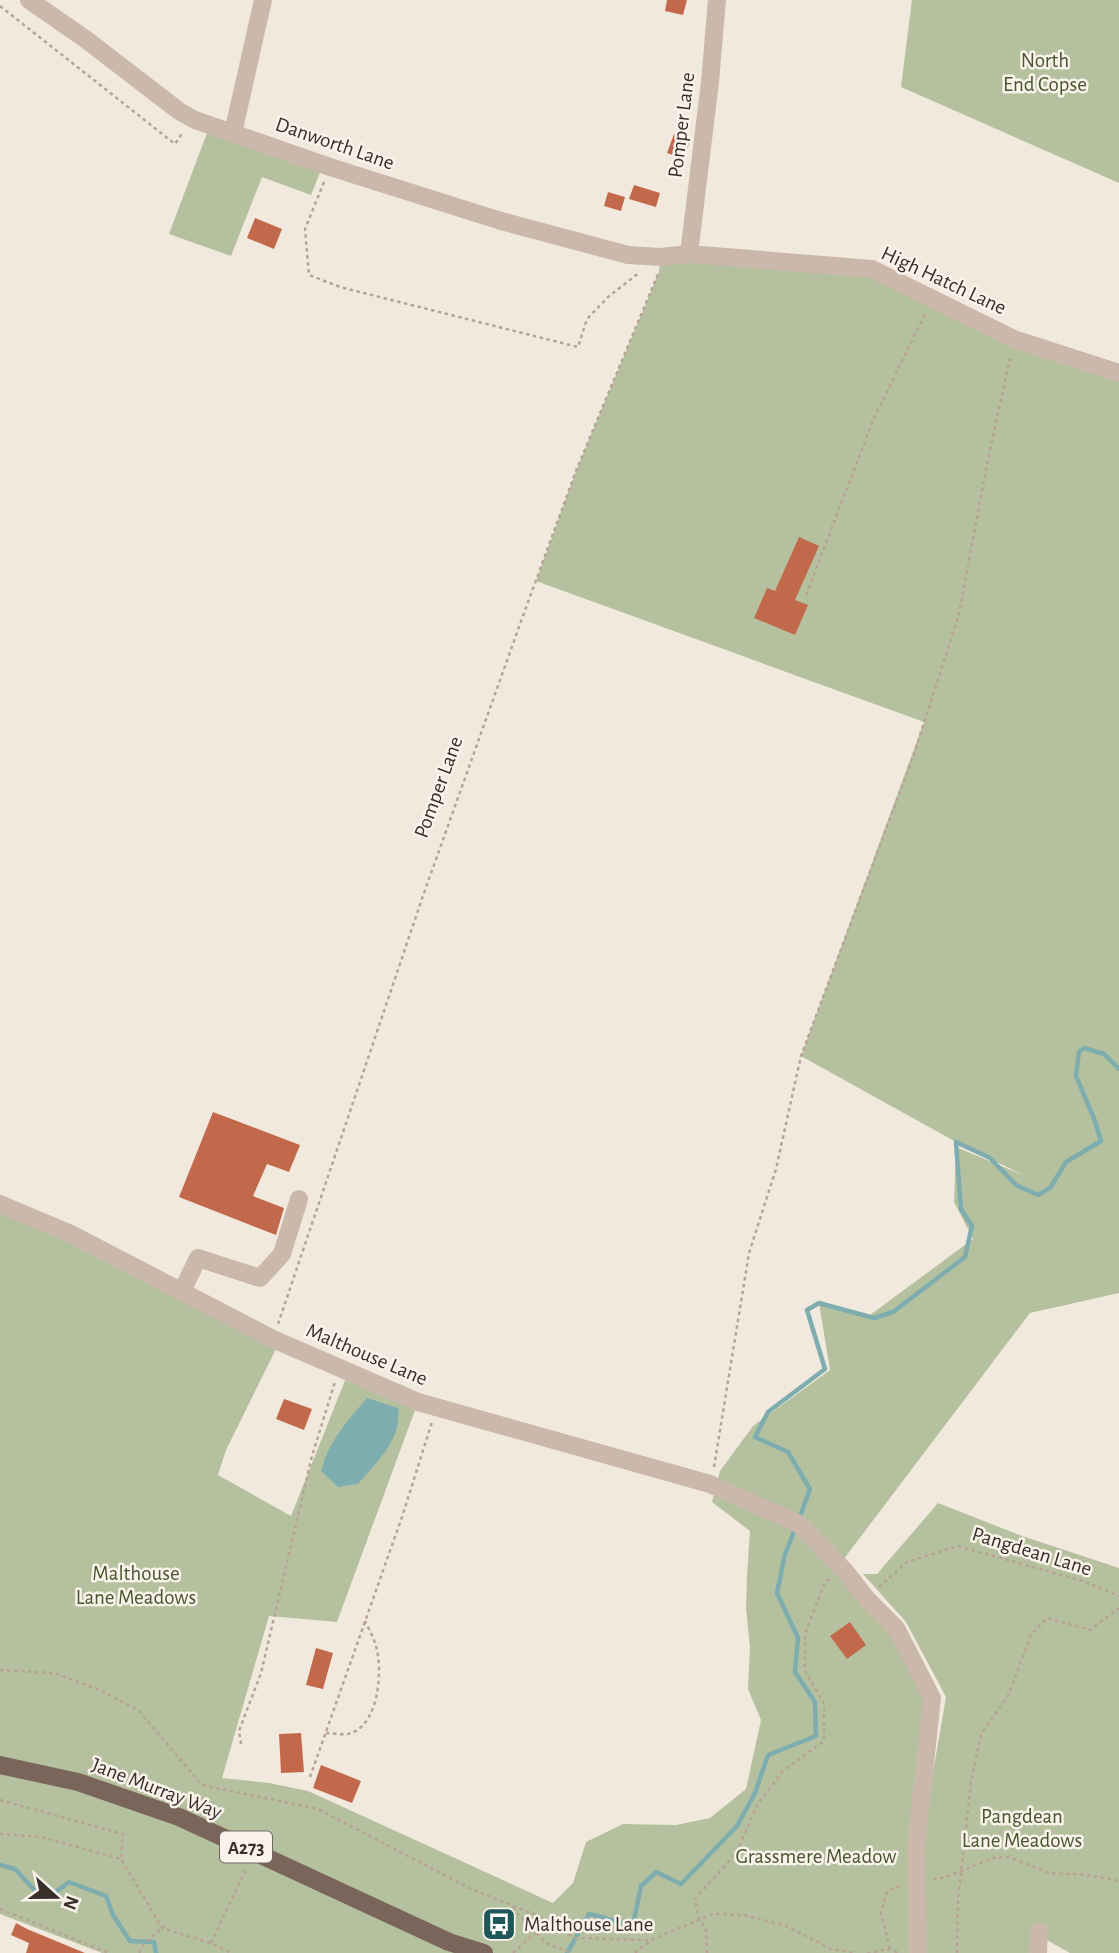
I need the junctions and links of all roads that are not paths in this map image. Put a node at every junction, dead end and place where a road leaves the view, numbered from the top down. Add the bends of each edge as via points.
1 (29, 0) edge
2 (263, 0) edge
3 (717, 0) edge
4 (233, 132) junction
5 (689, 254) junction
6 (660, 257) joint
7 (1119, 373) edge
8 (299, 1199) dead end
9 (0, 1204) edge
10 (181, 1291) junction
11 (0, 1765) edge
12 (1039, 1931) dead end
13 (484, 1953) edge
14 (918, 1953) edge
15 (1038, 1953) edge

1 - 4 street, Danworth Lane via 179,111
2 - 4 street
3 - 5 street, Pomper Lane
4 - 6 street, Danworth Lane via 501,220 628,255
5 - 6 street, High Hatch Lane
5 - 7 street, High Hatch Lane via 872,269 1014,339
8 - 10 street via 282,1254 260,1278 198,1258
9 - 10 street, Malthouse Lane via 71,1234
10 - 14 street, Malthouse Lane via 273,1339 436,1409 710,1484 799,1524 896,1628 932,1698 916,1848
11 - 13 main road, Jane Murray Way / A273 via 78,1782 179,1817 438,1937
12 - 15 street

